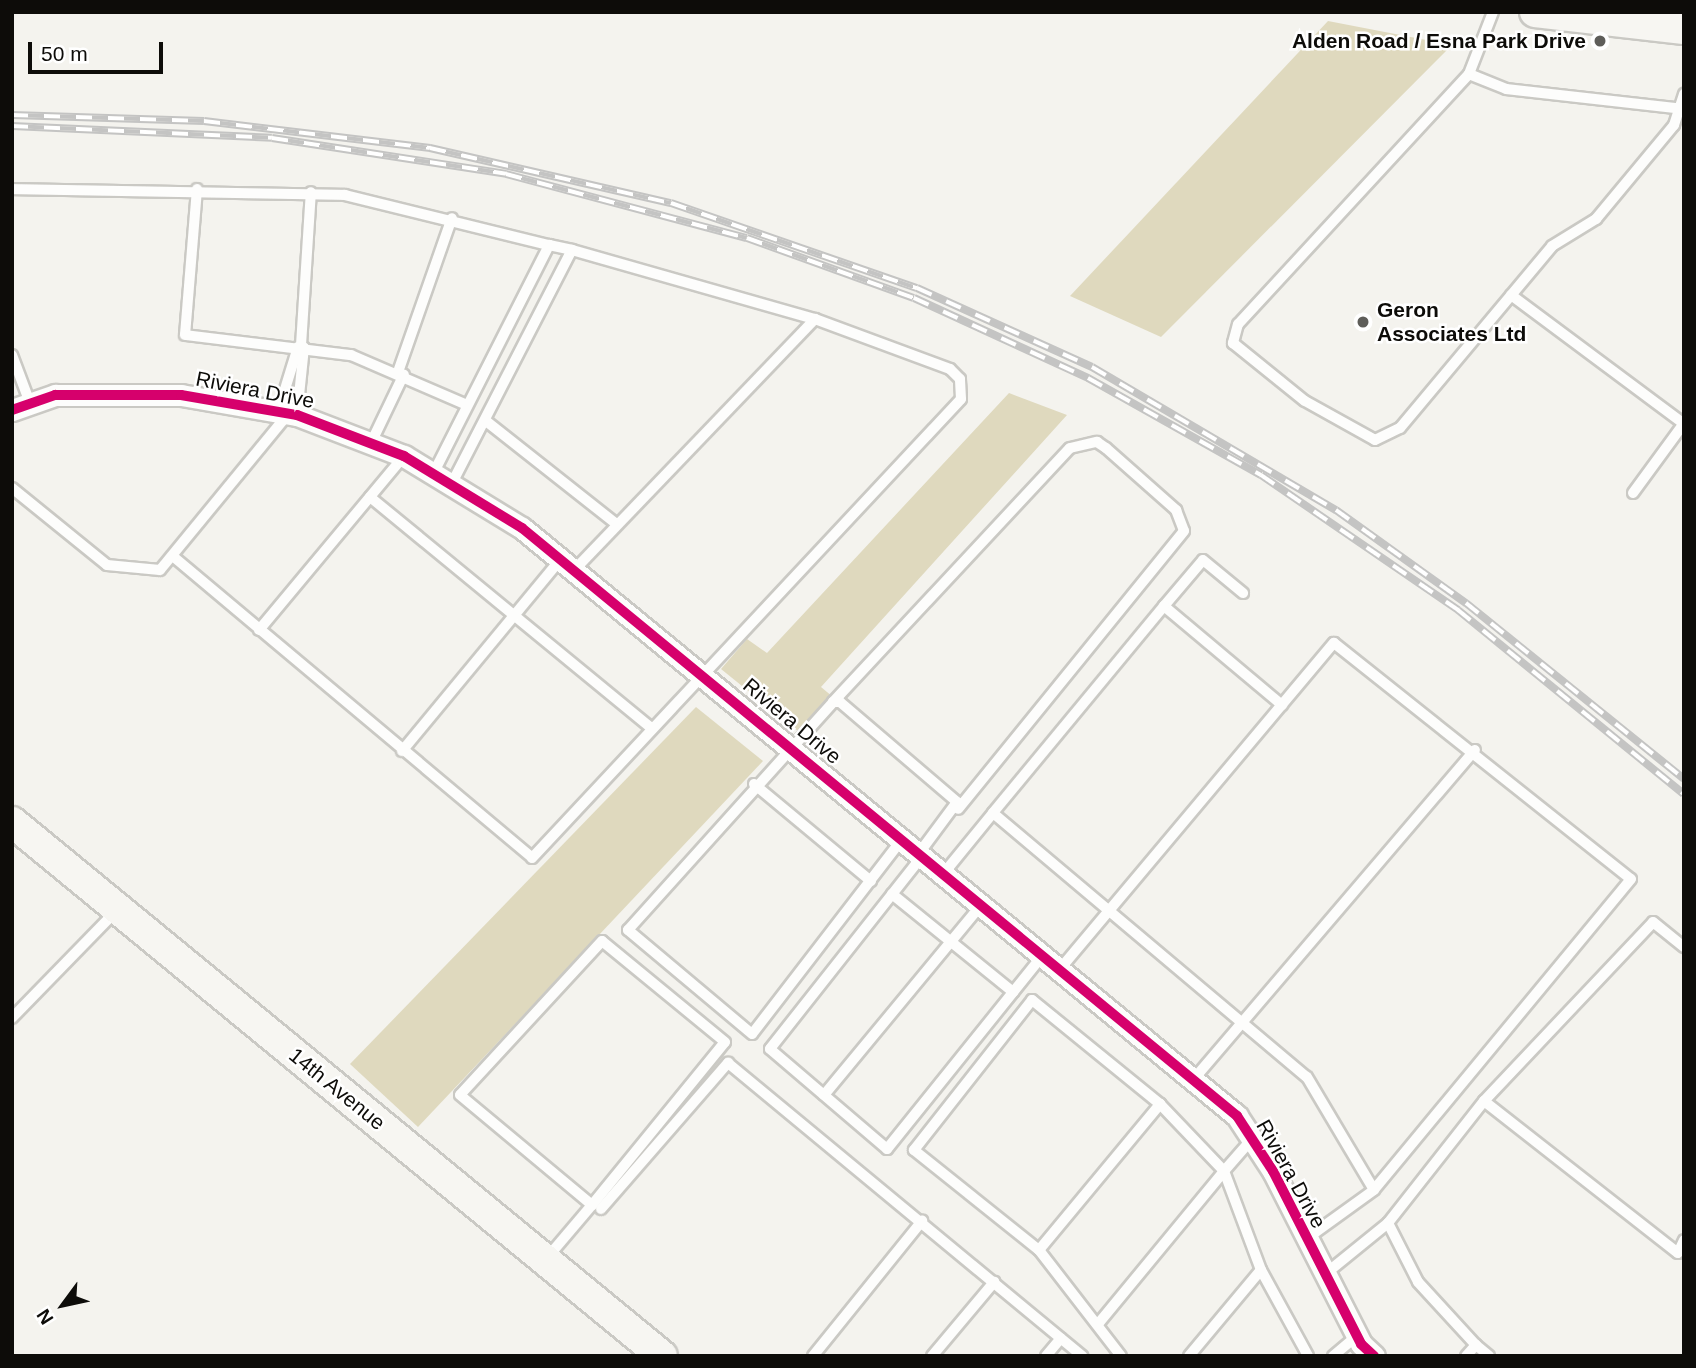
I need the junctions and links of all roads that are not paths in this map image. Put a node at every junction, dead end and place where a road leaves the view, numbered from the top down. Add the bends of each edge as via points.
1 (1493, 12) edge
2 (1535, 12) edge
3 (1684, 29) edge
4 (1469, 74) junction
5 (1684, 94) edge
6 (1682, 109) edge
7 (12, 189) edge
8 (197, 189) junction
9 (311, 192) junction
10 (452, 218) junction
11 (549, 245) junction
12 (572, 250) junction
13 (1511, 295) junction
14 (815, 318) junction
15 (301, 346) junction
16 (12, 355) edge
17 (401, 373) junction
18 (467, 405) junction
19 (21, 406) edge
20 (288, 414) junction
21 (486, 421) junction
22 (1683, 425) edge
23 (371, 443) junction
24 (404, 456) junction
25 (442, 480) junction
26 (12, 488) edge
27 (1633, 493) dead end
28 (370, 497) junction
29 (615, 523) junction
30 (175, 558) junction
31 (567, 564) junction
32 (1242, 593) dead end
33 (1164, 606) junction
34 (514, 615) junction
35 (258, 630) junction
36 (704, 673) junction
37 (833, 702) junction
38 (1282, 705) junction
39 (652, 729) junction
40 (792, 746) junction
41 (1475, 750) junction
42 (402, 751) junction
43 (754, 784) junction
44 (958, 809) junction
45 (993, 813) junction
46 (12, 822) edge
47 (903, 838) junction
48 (921, 854) junction
49 (944, 873) junction
50 (871, 881) junction
51 (892, 894) junction
52 (982, 904) junction
53 (118, 909) junction
54 (1108, 912) junction
55 (951, 940) junction
56 (1684, 947) edge
57 (1043, 955) junction
58 (1060, 969) junction
59 (1013, 992) junction
60 (12, 1017) edge
61 (1242, 1018) junction
62 (1193, 1080) junction
63 (824, 1095) junction
64 (1485, 1101) junction
65 (1160, 1104) junction
66 (1252, 1139) junction
67 (1224, 1171) junction
68 (1374, 1190) junction
69 (596, 1207) junction
70 (922, 1221) junction
71 (1388, 1223) junction
72 (1306, 1239) junction
73 (1684, 1240) edge
74 (1039, 1250) junction
75 (545, 1260) junction
76 (1261, 1270) junction
77 (1323, 1275) junction
78 (994, 1282) junction
79 (1098, 1324) junction
80 (1357, 1336) junction
81 (1061, 1338) junction
82 (1476, 1345) junction
83 (662, 1356) edge
84 (813, 1356) edge
85 (932, 1356) edge
86 (1046, 1356) edge
87 (1082, 1356) edge
88 (1121, 1356) edge
89 (1189, 1356) edge
90 (1308, 1356) edge
91 (1333, 1356) edge
92 (1374, 1356) edge
93 (1466, 1356) edge
94 (1489, 1356) edge

1 - 4 lane
2 - 3 main road
4 - 6 lane via 1506,89
4 - 13 lane via 1238,324 1233,343 1305,401 1375,440 1400,428
5 - 6 lane
6 - 13 lane via 1664,140 1595,219 1552,246
7 - 8 lane
8 - 9 lane
8 - 15 lane via 185,335
9 - 10 lane via 396,203
9 - 15 lane
10 - 11 lane
10 - 17 lane
11 - 12 lane
11 - 18 lane
12 - 14 lane
12 - 21 lane
13 - 22 lane
14 - 29 lane
14 - 36 lane via 950,369 964,389
15 - 17 lane
15 - 20 lane
15 - 20 lane
16 - 19 lane
17 - 18 lane
17 - 23 lane
18 - 25 lane
19 - 20 street, Riviera Drive via 55,395 181,395
20 - 23 street, Riviera Drive
20 - 30 lane
21 - 25 lane
21 - 29 lane
22 - 27 lane
23 - 24 street, Riviera Drive
24 - 25 street, Riviera Drive
24 - 28 lane
25 - 31 street, Riviera Drive
26 - 30 lane via 107,565 160,570
28 - 34 lane
28 - 35 lane
29 - 31 lane
30 - 35 lane
31 - 34 lane
31 - 36 street, Riviera Drive
32 - 33 lane via 1203,560
33 - 38 lane
33 - 45 lane
34 - 39 lane
34 - 42 lane
35 - 42 lane
36 - 39 lane
36 - 40 street, Riviera Drive
37 - 40 lane
37 - 44 lane via 840,702 952,794
37 - 44 lane via 1070,448 1097,442 1106,448 1176,510 1184,531
38 - 41 lane via 1334,643
38 - 54 lane
39 - 42 lane via 532,858
40 - 43 lane
40 - 47 street, Riviera Drive
41 - 61 lane via 1284,978
41 - 68 lane via 1631,879
43 - 50 lane
43 - 50 lane via 628,930 752,1034
44 - 48 lane
45 - 49 lane
45 - 54 lane
46 - 53 main road, 14th Avenue
47 - 48 street, Riviera Drive
47 - 50 lane
48 - 49 street, Riviera Drive
48 - 51 lane
49 - 52 street, Riviera Drive
51 - 55 lane
51 - 63 lane via 770,1049
52 - 55 lane
52 - 57 street, Riviera Drive
53 - 60 lane
53 - 75 main road, 14th Avenue
54 - 58 lane
54 - 61 lane
55 - 59 lane
55 - 63 lane
56 - 64 lane via 1653,922
57 - 58 street, Riviera Drive
57 - 59 lane
58 - 62 street, Riviera Drive
59 - 63 lane via 887,1149
61 - 62 lane
61 - 68 lane via 1307,1077
62 - 66 street, Riviera Drive via 1237,1116
64 - 71 lane
64 - 73 lane via 1678,1254
65 - 67 lane
65 - 74 lane
65 - 74 lane via 1032,1000 914,1150
66 - 67 lane
66 - 72 street, Riviera Drive
67 - 76 lane
67 - 79 lane
68 - 72 lane
69 - 69 lane via 726,1042 602,941 460,1095
69 - 70 lane via 728,1063
69 - 75 lane
70 - 78 lane
70 - 84 lane
71 - 77 lane
71 - 82 lane via 1418,1282
72 - 77 street, Riviera Drive
74 - 79 lane
75 - 83 main road, 14th Avenue
76 - 89 lane
76 - 90 lane
77 - 80 street, Riviera Drive
78 - 81 lane
78 - 85 lane
79 - 88 lane
80 - 91 lane
80 - 92 street, Riviera Drive
81 - 86 lane
81 - 87 lane
82 - 93 lane
82 - 94 lane

